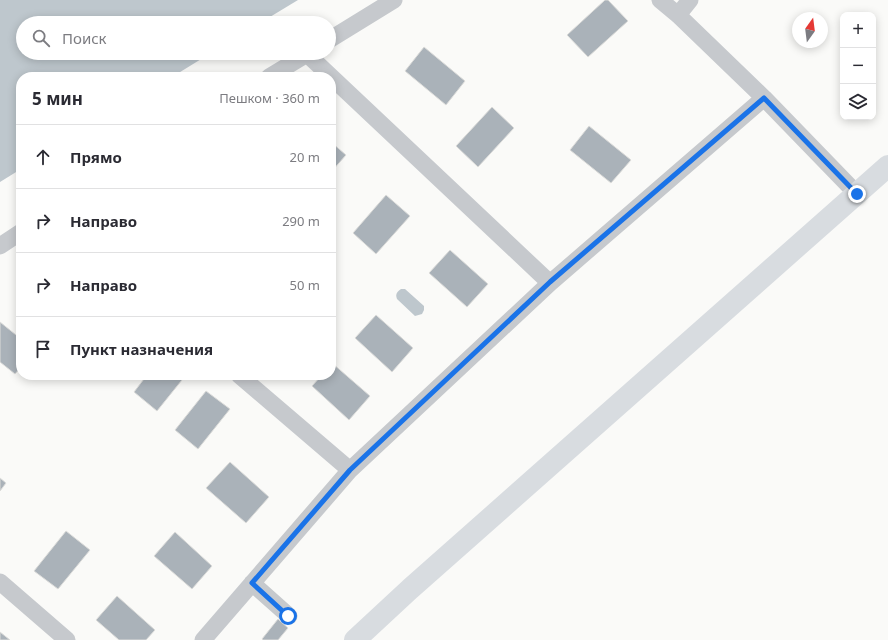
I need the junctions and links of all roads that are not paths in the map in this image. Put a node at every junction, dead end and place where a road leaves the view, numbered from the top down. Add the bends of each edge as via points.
1 (394, 0) edge
2 (660, 0) edge
3 (690, 0) edge
4 (678, 15) junction
5 (336, 36) edge
6 (296, 60) edge
7 (314, 60) edge
8 (277, 72) edge
9 (327, 72) edge
10 (336, 80) edge
11 (764, 98) junction
12 (888, 166) edge
13 (857, 194) junction
14 (16, 235) edge
15 (0, 246) edge
16 (550, 282) junction
17 (245, 380) edge
18 (350, 470) junction
19 (0, 582) edge
20 (252, 583) junction
21 (288, 616) dead end
22 (67, 640) edge
23 (203, 640) edge
24 (355, 640) edge

1 - 5 lane
2 - 4 lane
3 - 4 lane
4 - 11 lane
6 - 8 lane
7 - 9 lane
10 - 16 lane
11 - 13 lane
11 - 16 lane
12 - 13 main road
13 - 24 main road
14 - 15 lane
16 - 18 lane
17 - 18 lane
18 - 20 lane
19 - 22 lane
20 - 21 lane
20 - 23 lane

